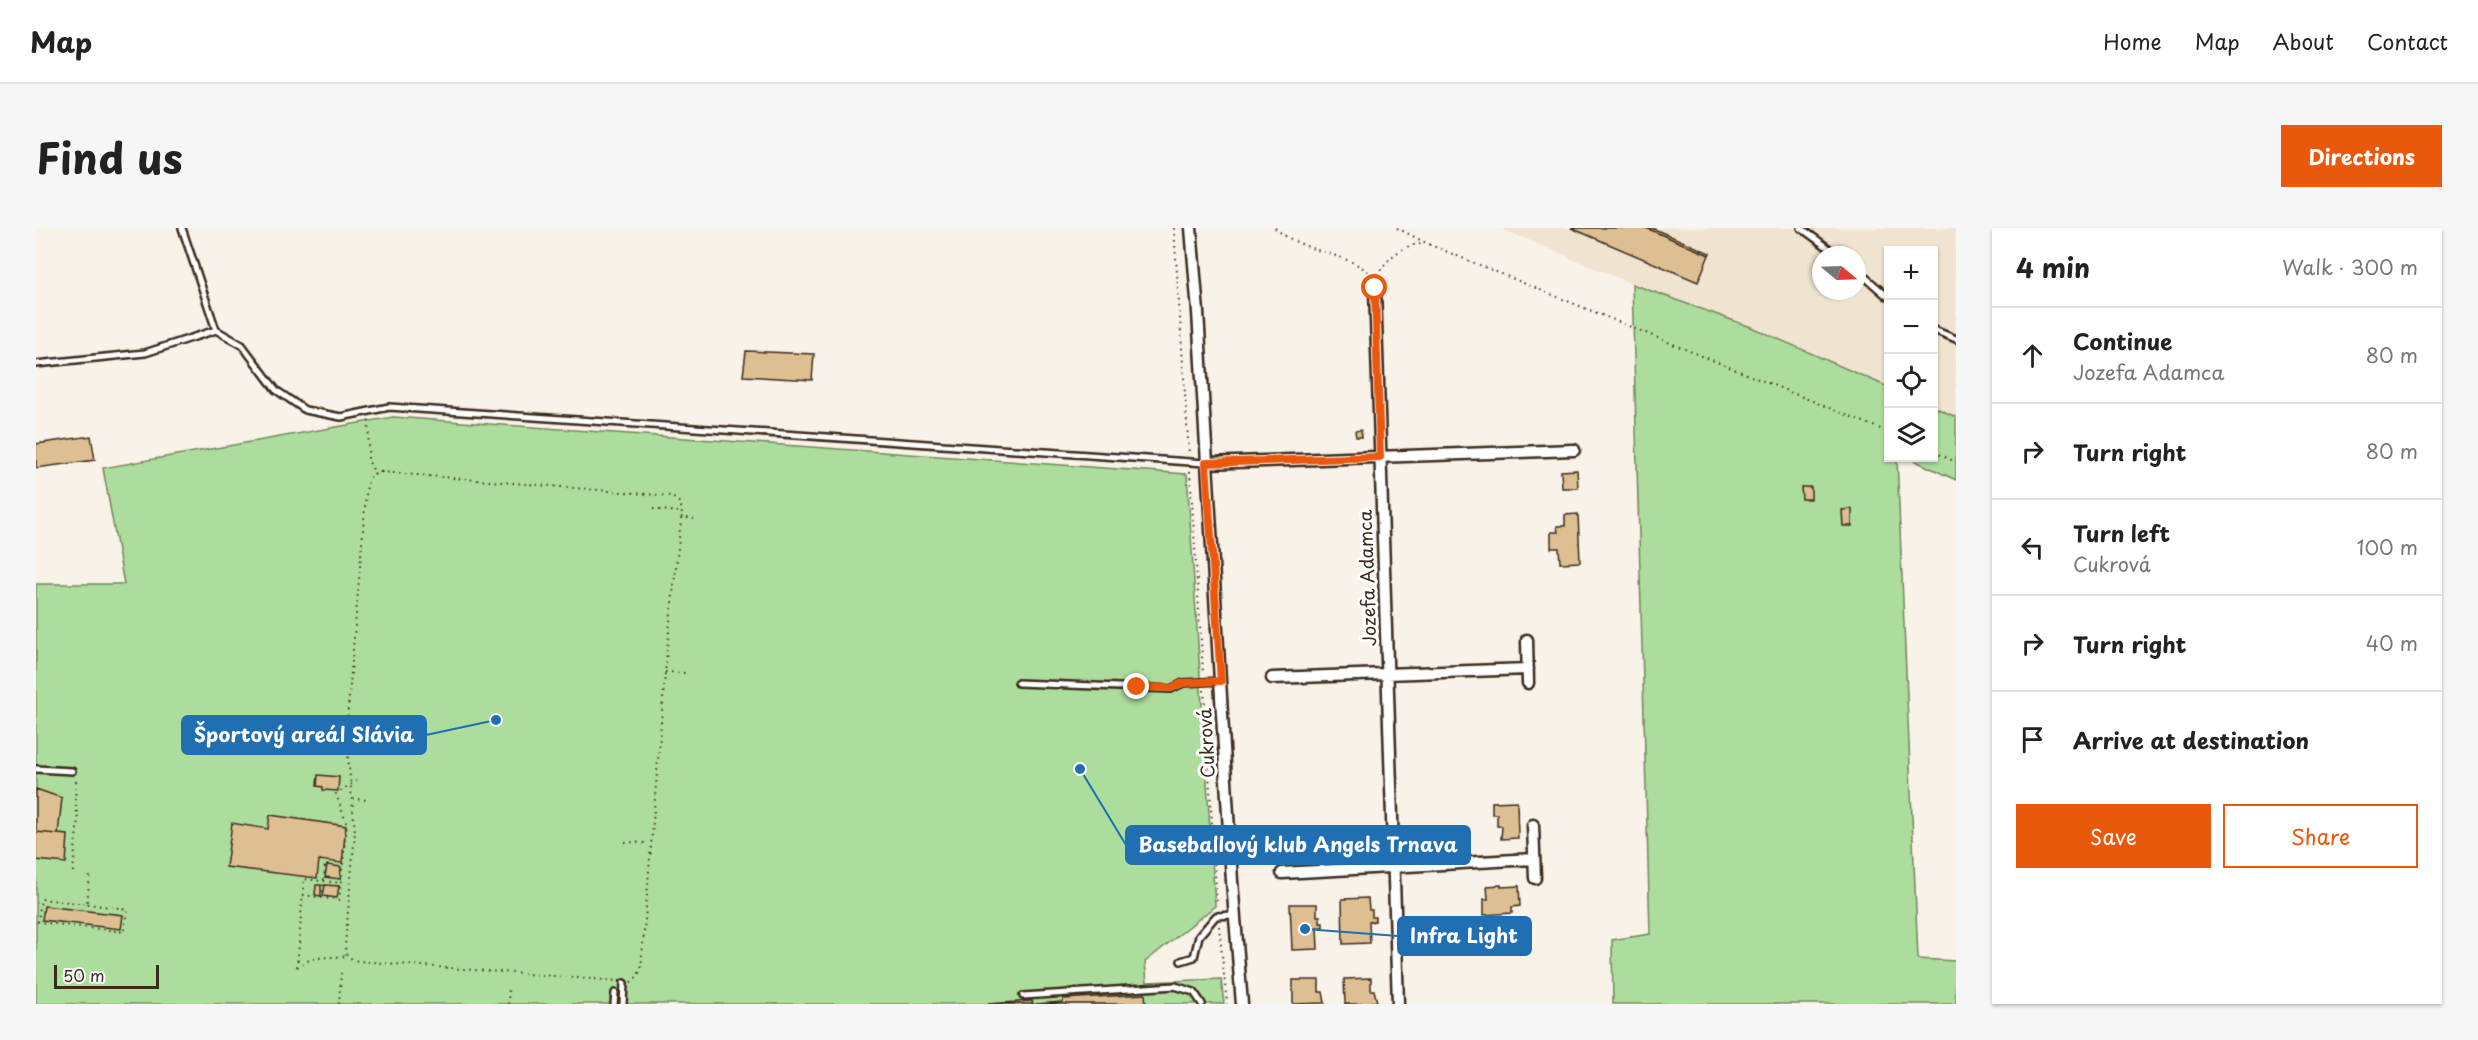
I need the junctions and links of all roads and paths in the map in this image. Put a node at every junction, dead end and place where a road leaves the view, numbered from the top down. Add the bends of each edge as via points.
1 (182, 228) edge
2 (1174, 228) edge
3 (1191, 228) edge
4 (1275, 228) edge
5 (1397, 228) edge
6 (1801, 228) edge
7 (1428, 244) junction
8 (1826, 246) edge
9 (1866, 278) edge
10 (1375, 288) dead end
11 (1884, 294) edge
12 (216, 330) junction
13 (1938, 332) edge
14 (1956, 339) edge
15 (36, 363) edge
16 (370, 411) junction
17 (1884, 430) edge
18 (1574, 450) dead end
19 (1938, 454) edge
20 (1380, 457) junction
21 (1956, 462) edge
22 (1206, 463) junction
23 (1189, 464) junction
24 (375, 475) junction
25 (653, 509) dead end
26 (678, 512) dead end
27 (681, 517) junction
28 (694, 519) dead end
29 (1527, 640) dead end
30 (1528, 669) junction
31 (665, 672) junction
32 (685, 673) dead end
33 (1387, 674) junction
34 (1272, 678) dead end
35 (1221, 681) junction
36 (1203, 682) junction
37 (1018, 683) dead end
38 (1528, 683) dead end
39 (36, 769) edge
40 (72, 771) joint
41 (359, 779) dead end
42 (350, 786) junction
43 (352, 799) junction
44 (369, 800) dead end
45 (1533, 825) dead end
46 (625, 842) dead end
47 (647, 843) dead end
48 (1534, 859) junction
49 (325, 865) dead end
50 (1394, 867) junction
51 (73, 872) dead end
52 (1282, 873) dead end
53 (90, 874) dead end
54 (1534, 878) dead end
55 (324, 881) junction
56 (341, 882) junction
57 (303, 895) junction
58 (322, 898) junction
59 (87, 904) junction
60 (1234, 915) junction
61 (1218, 916) junction
62 (348, 956) junction
63 (1181, 961) dead end
64 (341, 973) dead end
65 (624, 983) junction
66 (509, 988) dead end
67 (615, 993) dead end
68 (1023, 996) dead end
69 (339, 1004) edge
70 (508, 1004) edge
71 (614, 1004) edge
72 (623, 1004) edge
73 (1202, 1004) edge
74 (1227, 1004) edge
75 (1242, 1004) edge
76 (1398, 1004) edge

1 - 12 lane
2 - 23 path
3 - 22 street, Cukrová
4 - 7 path via 1303,246 1364,267 1375,277 1393,255
5 - 7 path
6 - 8 lane
7 - 17 path
9 - 11 lane
10 - 20 street, Jozefa Adamca
12 - 15 lane via 145,353
12 - 16 lane via 242,345 276,390 305,410 341,417
13 - 14 lane
16 - 23 lane via 389,407
16 - 24 path via 368,460
18 - 20 street
19 - 21 path
20 - 22 street
20 - 33 street, Jozefa Adamca
22 - 23 lane
22 - 35 street, Cukrová
23 - 36 path
24 - 27 path via 671,496 680,503
24 - 42 path via 367,484 347,720
25 - 26 path
27 - 28 path
27 - 31 path
29 - 30 street
30 - 33 street
30 - 38 street
31 - 32 path
31 - 65 path via 641,969 637,977
33 - 34 street
33 - 50 street, Jozefa Adamca
35 - 36 lane
35 - 60 street, Cukrová
36 - 37 lane via 1171,688
36 - 61 path
39 - 40 lane
40 - 51 path via 77,773 78,819
41 - 42 path
42 - 43 path
42 - 56 path via 336,794 347,825
43 - 44 path
43 - 62 path via 355,832 345,946
45 - 48 street
46 - 47 path
48 - 50 street
48 - 54 street
49 - 55 path
50 - 52 street
50 - 76 street, Jozefa Adamca
53 - 59 path
55 - 56 path
55 - 57 path via 304,879
55 - 58 path
56 - 58 path via 339,900
57 - 58 path
57 - 62 path via 297,967 316,957
59 - 59 path via 127,909 124,932 38,922 41,899
60 - 61 lane
60 - 75 street, Cukrová
61 - 63 lane via 1199,936 1194,957
61 - 74 path
62 - 65 path via 358,961
64 - 69 path
65 - 72 lane
66 - 70 path
67 - 71 lane
68 - 73 lane via 1175,986 1194,992

